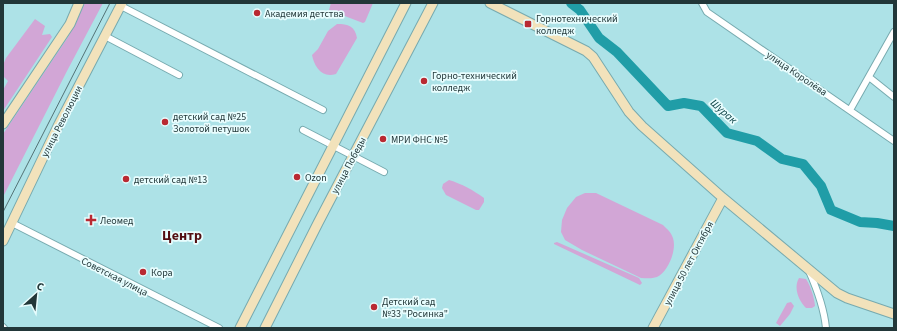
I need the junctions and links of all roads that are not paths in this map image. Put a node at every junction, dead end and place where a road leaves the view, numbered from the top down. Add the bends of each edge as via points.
1 (79, 3) edge
2 (406, 3) edge
3 (432, 3) edge
4 (490, 3) edge
5 (702, 3) edge
6 (121, 4) edge
7 (894, 32) edge
8 (105, 36) junction
9 (179, 75) dead end
10 (869, 77) junction
11 (894, 97) edge
12 (323, 110) dead end
13 (850, 110) junction
14 (3, 124) edge
15 (303, 130) dead end
16 (894, 141) edge
17 (333, 146) junction
18 (354, 156) junction
19 (384, 172) dead end
20 (723, 198) junction
21 (12, 223) junction
22 (3, 241) edge
23 (806, 266) junction
24 (894, 314) edge
25 (219, 328) edge
26 (240, 328) edge
27 (265, 328) edge
28 (653, 328) edge
29 (826, 328) edge

1 - 14 street via 70,24
2 - 17 street
3 - 18 street, улица Победы
4 - 20 street via 586,51 593,57 629,112 642,126
5 - 13 street, улица Королёва via 707,12
6 - 8 street, улица Революции
6 - 12 street
7 - 10 street
8 - 9 street
8 - 21 street, улица Революции
10 - 11 street
10 - 13 street
13 - 16 street, улица Королёва
15 - 17 street
17 - 18 street
17 - 26 street
18 - 19 street
18 - 27 street, улица Победы
20 - 23 street
20 - 28 street, улица 50 лет Октября
21 - 22 street, улица Революции
21 - 25 street, Советская улица
23 - 24 street via 832,289 847,298
23 - 29 street via 817,290

